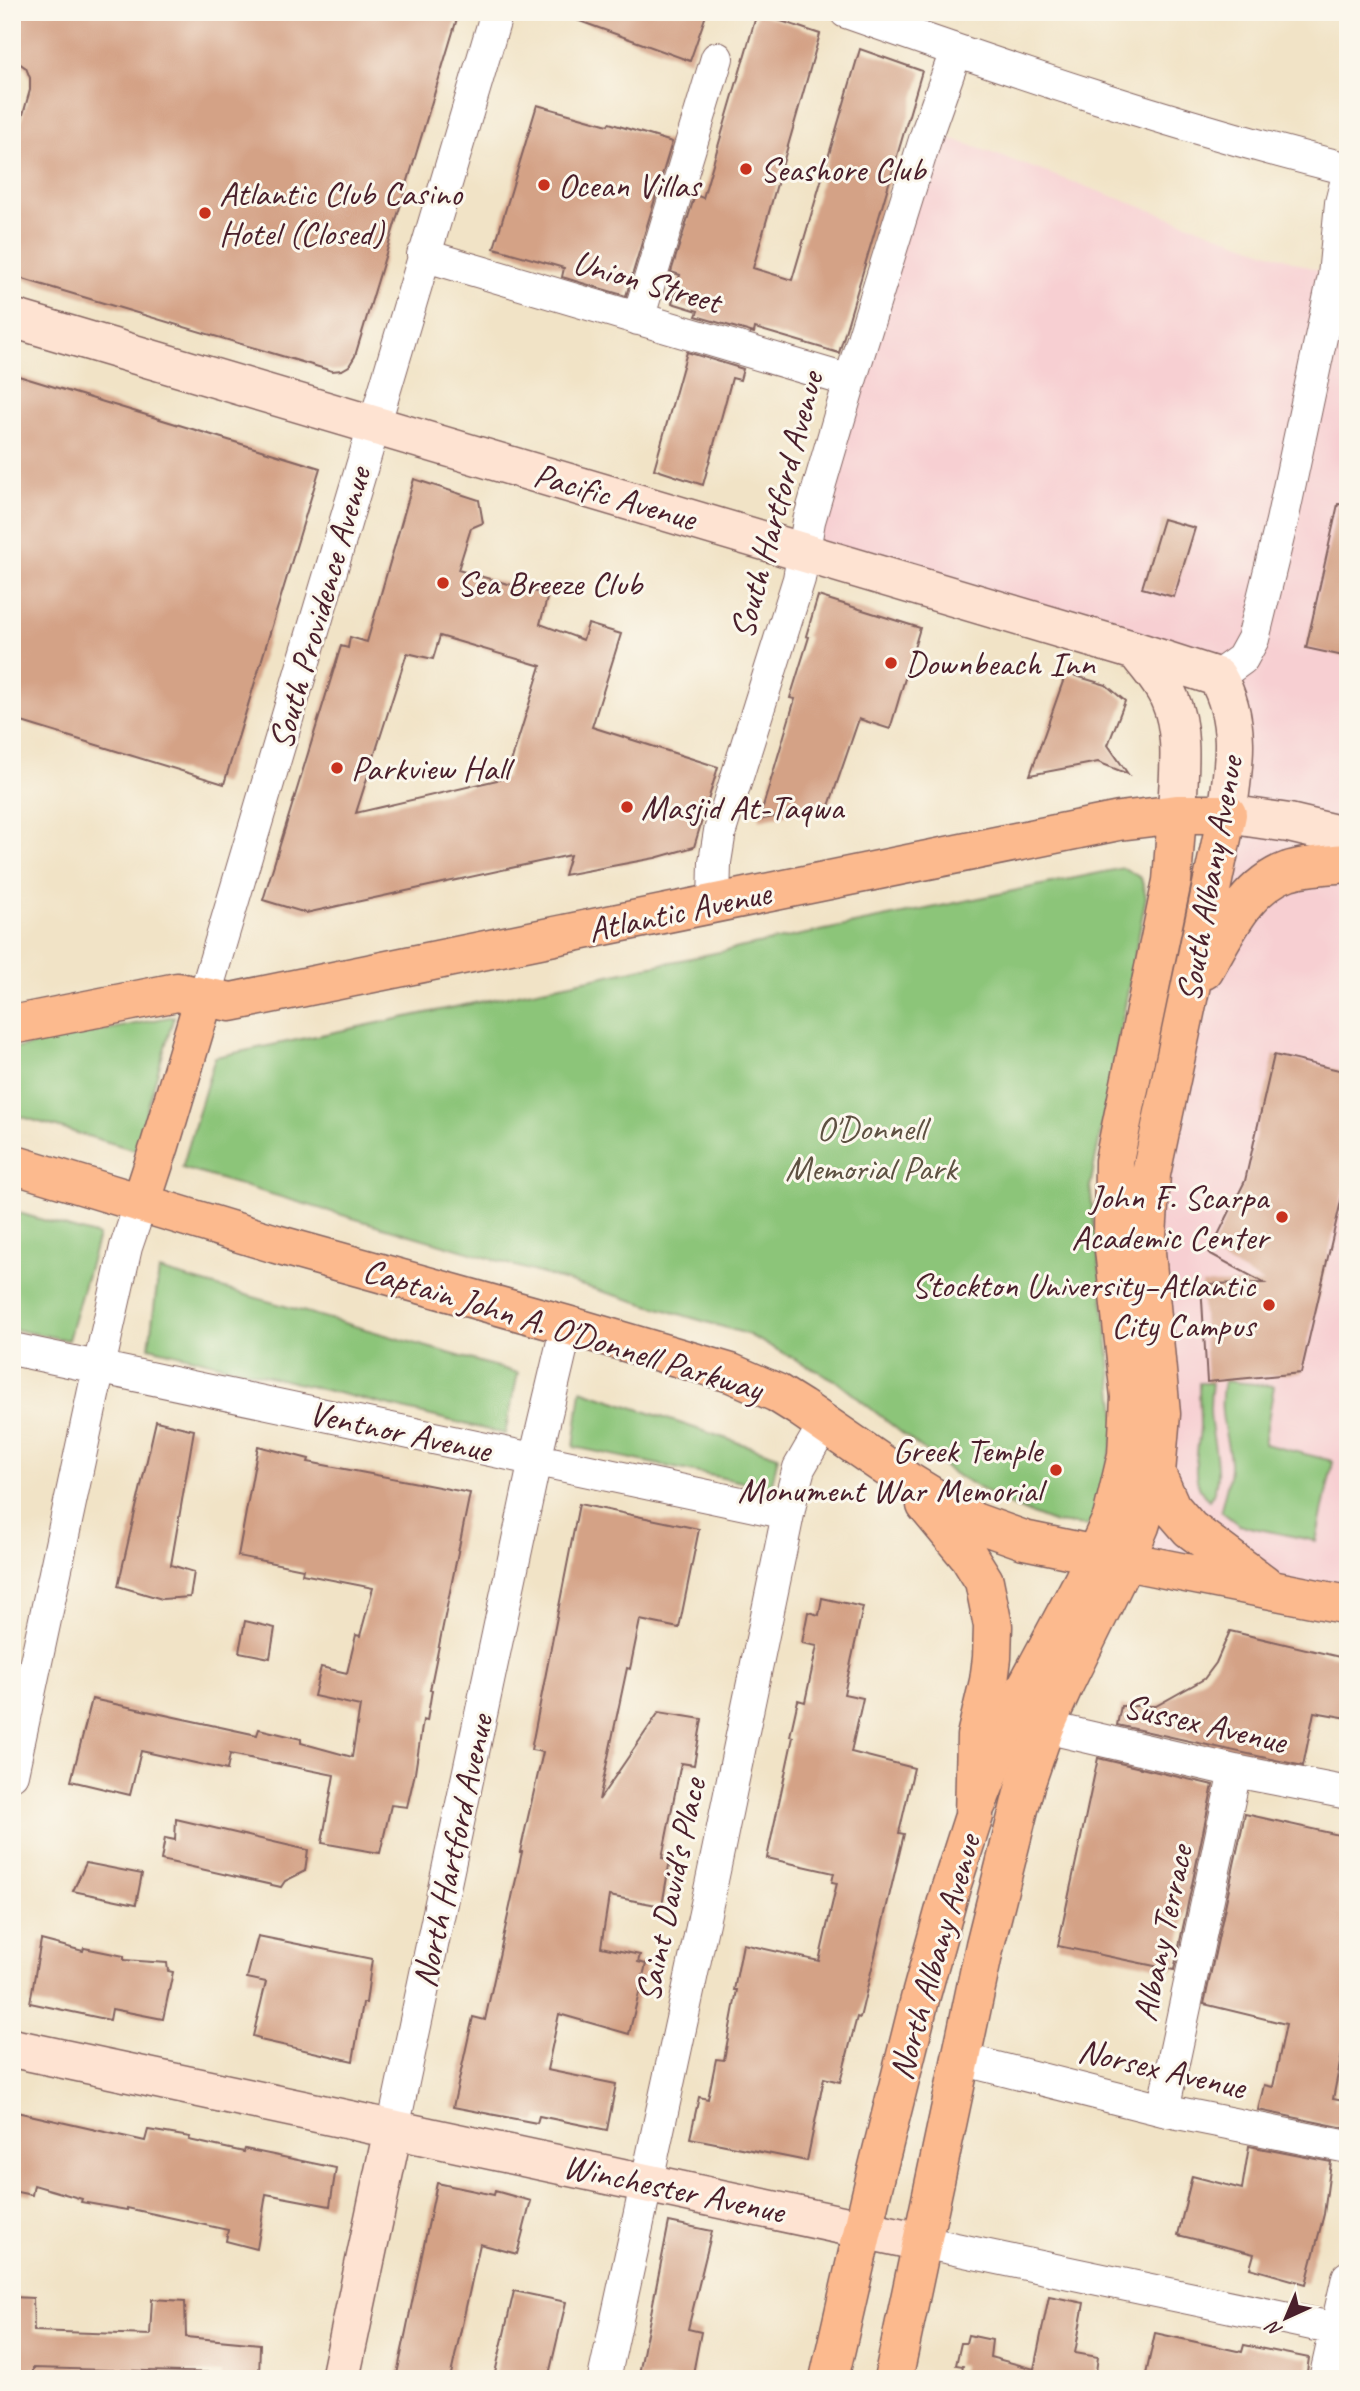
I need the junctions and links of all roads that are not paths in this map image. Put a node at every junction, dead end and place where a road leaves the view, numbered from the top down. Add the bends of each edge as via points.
1 (497, 12) edge
2 (846, 12) edge
3 (956, 51) junction
4 (717, 58) dead end
5 (1348, 169) edge
6 (1348, 176) edge
7 (423, 256) junction
8 (12, 318) edge
9 (638, 319) junction
10 (850, 381) junction
11 (373, 425) junction
12 (804, 553) junction
13 (1136, 651) junction
14 (1216, 677) junction
15 (1177, 814) junction
16 (1227, 814) junction
17 (1348, 836) edge
18 (1348, 863) edge
19 (714, 904) junction
20 (1188, 996) junction
21 (204, 998) junction
22 (12, 1025) edge
23 (12, 1164) edge
24 (141, 1203) junction
25 (567, 1325) junction
26 (12, 1349) edge
27 (99, 1367) junction
28 (825, 1423) junction
29 (535, 1460) junction
30 (1156, 1473) junction
31 (907, 1481) junction
32 (788, 1513) junction
33 (1110, 1558) junction
34 (1271, 1590) junction
35 (1348, 1605) edge
36 (1045, 1727) junction
37 (1235, 1771) junction
38 (12, 1774) edge
39 (1348, 1793) edge
40 (974, 1816) junction
41 (12, 2048) edge
42 (961, 2059) junction
43 (1163, 2110) junction
44 (393, 2129) junction
45 (1348, 2147) edge
46 (646, 2182) junction
47 (863, 2230) junction
48 (922, 2242) junction
49 (1348, 2277) edge
50 (1336, 2329) junction
51 (340, 2379) edge
52 (604, 2379) edge
53 (829, 2379) edge
54 (893, 2379) edge
55 (1325, 2379) edge

1 - 7 street, South Providence Avenue
2 - 3 street
3 - 5 street via 1262,148
3 - 10 street, South Hartford Avenue
4 - 9 street
6 - 14 street via 1334,276 1253,639 1242,659
7 - 9 street, Union Street
7 - 11 street, South Providence Avenue
8 - 11 street, Pacific Avenue
9 - 10 street, Union Street
10 - 12 street, South Hartford Avenue via 808,521
11 - 12 street, Pacific Avenue
11 - 21 street, South Providence Avenue
12 - 13 street, Pacific Avenue
12 - 19 street, South Hartford Avenue via 720,831
13 - 14 street, Pacific Avenue
13 - 15 street, South Albany Avenue via 1163,686 1174,712
14 - 16 street, South Albany Avenue via 1226,693 1234,726
15 - 16 main road, Atlantic Avenue
15 - 19 main road, Atlantic Avenue via 1119,821
15 - 33 main road, South Albany Avenue via 1172,881 1114,1161 1113,1240 1128,1364 1130,1426 1112,1518
16 - 17 street, Atlantic Avenue
16 - 20 main road, South Albany Avenue
18 - 20 main road via 1299,869 1267,882 1249,898
19 - 21 main road, Atlantic Avenue via 231,1002
20 - 30 main road, South Albany Avenue via 1148,1205 1146,1252 1161,1414
21 - 22 main road, Atlantic Avenue via 177,992
21 - 24 main road, South Providence Avenue
23 - 24 main road, Captain John A. O'Donnell Parkway
24 - 25 main road, Captain John A. O'Donnell Parkway
24 - 27 street via 126,1247
25 - 28 main road, Captain John A. O'Donnell Parkway via 755,1382
25 - 29 street, North Hartford Avenue
26 - 27 street, Ventnor Avenue
27 - 29 street, Ventnor Avenue
27 - 38 street
28 - 31 main road, Captain John A. O'Donnell Parkway
28 - 32 street, Saint David's Place via 799,1468
29 - 32 street, Ventnor Avenue
29 - 44 street, North Hartford Avenue
30 - 33 main road, South Albany Avenue via 1147,1507
30 - 34 main road via 1171,1507 1190,1529
31 - 33 main road, Captain John A. O'Donnell Parkway via 997,1532
31 - 40 main road via 969,1557 988,1594 993,1642 976,1736
32 - 46 street, Saint David's Place
33 - 34 main road
33 - 36 main road, North Albany Avenue
33 - 40 main road, North Albany Avenue via 1015,1708
34 - 35 main road
36 - 37 street, Sussex Avenue
36 - 42 main road, North Albany Avenue via 1025,1785
37 - 39 street, Sussex Avenue
37 - 43 street, Albany Terrace
40 - 47 main road, North Albany Avenue via 923,1987
41 - 44 street, Winchester Avenue
42 - 43 street, Norsex Avenue
42 - 48 main road, North Albany Avenue
43 - 45 street, Norsex Avenue
44 - 46 street, Winchester Avenue
44 - 51 street, North Hartford Avenue
46 - 47 street, Winchester Avenue
46 - 52 street, Saint David's Place
47 - 48 street, Winchester Avenue
47 - 53 main road, North Albany Avenue
48 - 50 street, Winchester Avenue
48 - 54 main road, North Albany Avenue
49 - 50 street
50 - 55 street

